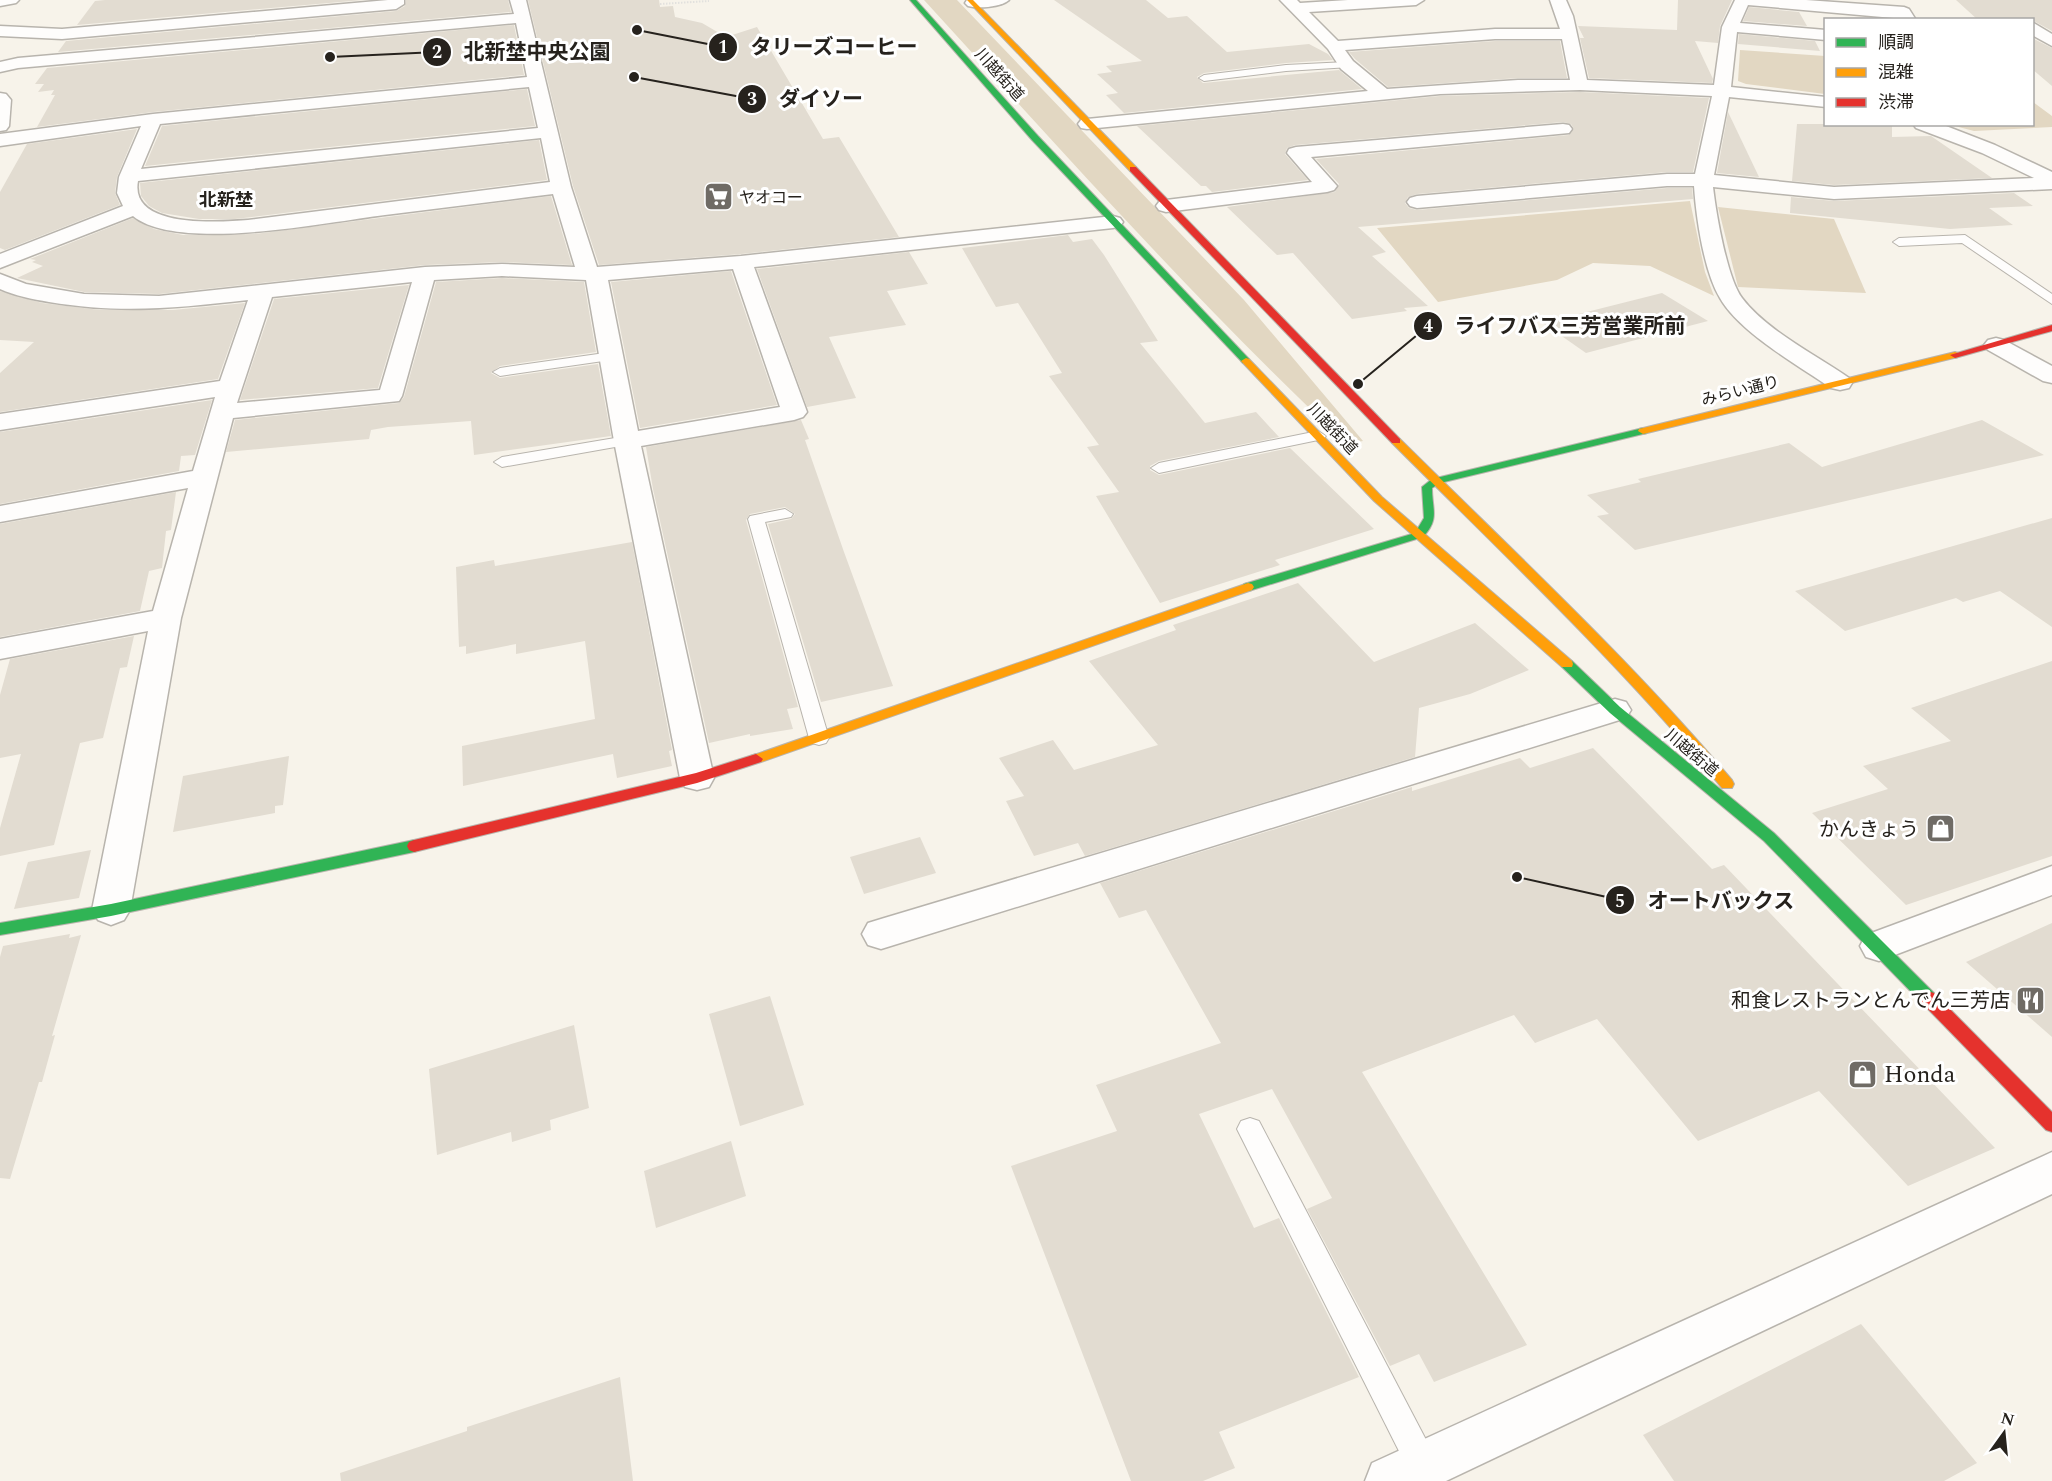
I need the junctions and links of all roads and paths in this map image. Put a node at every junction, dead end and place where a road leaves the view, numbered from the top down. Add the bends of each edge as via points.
1 (11, 0) edge
2 (396, 0) edge
3 (913, 0) edge
4 (1001, 0) edge
5 (1416, 0) edge
6 (1558, 0) edge
7 (1744, 0) edge
8 (0, 1) edge
9 (709, 1) edge
10 (972, 1) edge
11 (660, 4) dead end
12 (1293, 4) edge
13 (520, 9) edge
14 (1907, 18) edge
15 (2034, 20) edge
16 (2052, 20) edge
17 (1730, 27) junction
18 (2034, 29) edge
19 (0, 32) edge
20 (1568, 34) junction
21 (1824, 35) edge
22 (1334, 46) junction
23 (2049, 48) edge
24 (1347, 65) junction
25 (0, 67) edge
26 (1204, 78) dead end
27 (537, 81) junction
28 (1580, 85) junction
29 (1440, 89) junction
30 (1722, 91) junction
31 (1382, 94) junction
32 (0, 98) edge
33 (1824, 102) edge
34 (1466, 108) dead end
35 (153, 119) junction
36 (1483, 122) dead end
37 (1088, 124) junction
38 (0, 126) edge
39 (1928, 126) edge
40 (1563, 129) dead end
41 (548, 132) junction
42 (1500, 135) junction
43 (0, 140) edge
44 (130, 176) junction
45 (1703, 180) junction
46 (2052, 181) edge
47 (561, 187) junction
48 (1417, 202) dead end
49 (1166, 206) junction
50 (133, 208) junction
51 (1113, 222) junction
52 (1899, 242) dead end
53 (0, 262) edge
54 (741, 262) junction
55 (425, 274) junction
56 (592, 274) junction
57 (0, 281) edge
58 (262, 293) junction
59 (2052, 300) edge
60 (2052, 328) edge
61 (1996, 345) junction
62 (612, 356) junction
63 (501, 372) dead end
64 (2052, 376) edge
65 (1840, 383) junction
66 (232, 387) junction
67 (222, 412) junction
68 (0, 422) edge
69 (1318, 436) junction
70 (627, 441) junction
71 (502, 462) dead end
72 (1159, 468) dead end
73 (204, 477) junction
74 (1436, 481) junction
75 (0, 514) edge
76 (785, 514) dead end
77 (1419, 535) junction
78 (166, 618) junction
79 (0, 650) edge
80 (1615, 710) junction
81 (819, 738) junction
82 (697, 778) junction
83 (1769, 837) junction
84 (2052, 880) edge
85 (111, 910) junction
86 (0, 928) edge
87 (881, 933) dead end
88 (1879, 946) junction
89 (2052, 1124) edge
90 (1250, 1129) dead end
91 (2052, 1172) edge
92 (1406, 1473) edge

1 - 8 street
2 - 19 street via 62,34
3 - 51 main road, 川越街道
4 - 10 street
5 - 12 street
6 - 20 street
7 - 14 street via 1904,12
7 - 17 street
9 - 11 path
10 - 37 main road, 川越街道
12 - 22 street
13 - 25 street
13 - 27 street
15 - 16 street
17 - 21 street
17 - 30 street
18 - 23 street
20 - 22 street via 1495,34
20 - 28 street
22 - 24 street
24 - 26 lane
24 - 31 street
27 - 35 street
27 - 41 street
28 - 29 street
28 - 30 street
29 - 31 street
29 - 34 street
30 - 33 street
30 - 45 street
31 - 37 street
32 - 38 street
35 - 43 street
35 - 44 street
36 - 42 street
37 - 49 main road, 川越街道
39 - 46 street via 2014,159
40 - 42 street
41 - 44 street
41 - 47 street
42 - 49 street via 1296,153 1327,186
44 - 50 street via 127,192
45 - 46 street via 1834,193
45 - 48 street
45 - 65 street via 1722,281 1731,299 1769,334
47 - 50 street via 229,227 180,225 151,219
47 - 56 street
49 - 74 main road, 川越街道
50 - 53 street
51 - 54 street
51 - 69 main road, 川越街道
52 - 59 lane via 1965,239
54 - 56 street
54 - 70 street via 794,412
55 - 56 street via 502,270
55 - 58 street
55 - 67 street via 390,396
56 - 62 street
57 - 58 street via 20,290 84,301 159,303
58 - 66 street
60 - 61 main road, みらい通り
61 - 64 street
61 - 65 main road, みらい通り
62 - 63 lane
62 - 70 street
65 - 74 main road, みらい通り
66 - 67 street
66 - 68 street
67 - 73 street
69 - 72 lane
69 - 77 main road, 川越街道
70 - 71 lane
70 - 82 street
73 - 75 street
73 - 78 street
74 - 77 main road via 1427,487 1426,494 1431,520 1428,529
74 - 83 main road, 川越街道 via 1688,735
76 - 81 lane via 756,519
77 - 80 main road, 川越街道 via 1569,664
77 - 81 main road via 1220,595
78 - 79 street
78 - 85 street
80 - 83 main road, 川越街道
80 - 87 street
81 - 82 main road
82 - 85 main road via 460,836
83 - 88 main road, 川越街道
84 - 88 street
85 - 86 main road
88 - 89 main road, 川越街道
90 - 92 lane
91 - 92 street

